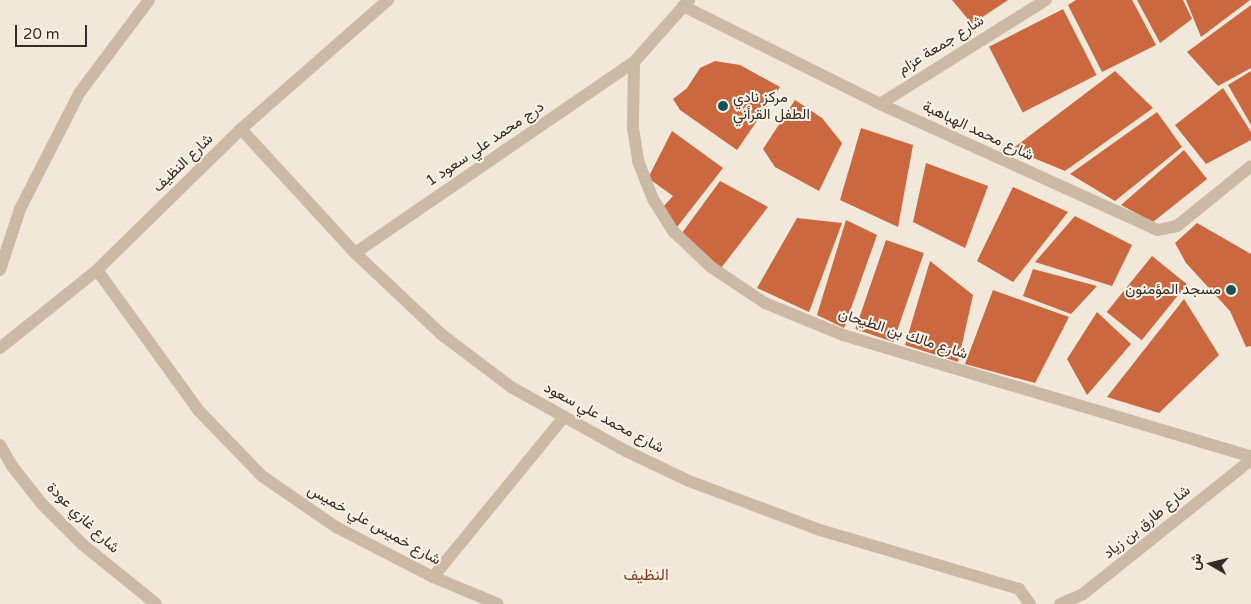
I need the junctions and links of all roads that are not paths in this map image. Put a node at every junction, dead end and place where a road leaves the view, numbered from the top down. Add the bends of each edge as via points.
1 (149, 0) edge
2 (388, 0) edge
3 (1046, 0) edge
4 (686, 3) edge
5 (634, 62) junction
6 (880, 104) junction
7 (241, 129) junction
8 (1251, 166) edge
9 (355, 253) junction
10 (0, 270) edge
11 (97, 270) junction
12 (0, 348) edge
13 (564, 417) junction
14 (0, 445) edge
15 (1251, 459) edge
16 (434, 577) junction
17 (1087, 599) edge
18 (156, 604) edge
19 (498, 604) edge
20 (1030, 604) edge
21 (1060, 604) edge

1 - 10 street via 76,100 20,209
2 - 7 street, شارع النظيف
3 - 6 street, شارع جمعة عزام
4 - 5 street
4 - 6 street, شارع محمد الهباهبة
5 - 9 street, درج محمد علي سعود 1
5 - 15 street, شارع مالك بن الطيحان via 633,128 638,161 653,200 674,232 711,267 765,303 843,335
6 - 8 street, شارع محمد الهباهبة via 1158,230 1177,226
7 - 9 street, شارع محمد علي سعود
7 - 11 street, شارع النظيف
9 - 13 street, شارع محمد علي سعود via 441,334 512,387
11 - 12 street, شارع النظيف
11 - 16 street, شارع خميس علي خميس via 199,411 255,469 328,522
13 - 16 street
13 - 20 street, شارع محمد علي سعود via 673,473 754,507 1019,589
14 - 18 street, شارع غازي عودة via 12,466 82,544
15 - 17 street, شارع طارق بن زياد
16 - 19 street, شارع خميس علي خميس
17 - 21 street, شارع طارق بن زياد

